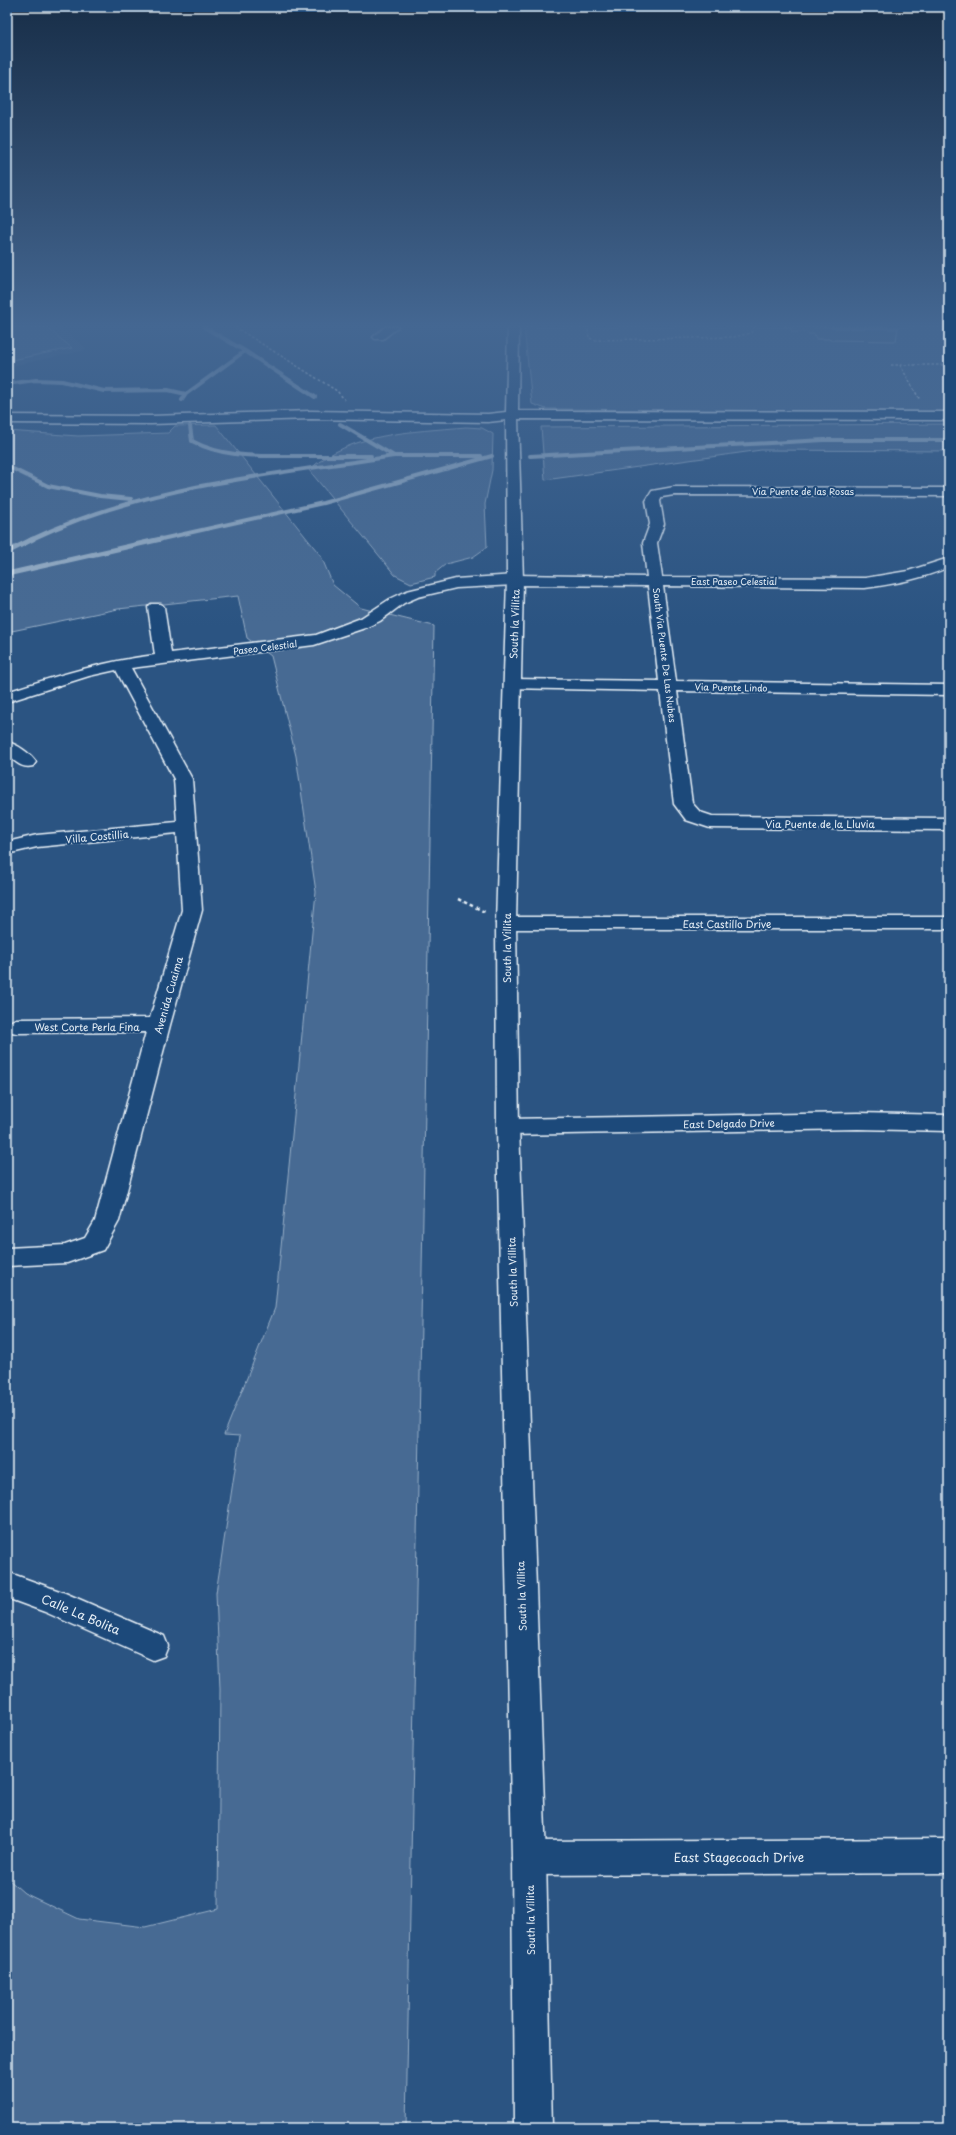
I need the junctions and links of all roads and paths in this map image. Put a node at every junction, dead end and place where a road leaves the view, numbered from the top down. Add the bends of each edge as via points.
1 (512, 427) edge
2 (949, 492) edge
3 (657, 494) joint
4 (949, 562) edge
5 (515, 580) junction
6 (655, 581) junction
7 (156, 607) dead end
8 (164, 658) junction
9 (121, 664) junction
10 (512, 684) junction
11 (668, 686) junction
12 (949, 690) edge
13 (7, 697) edge
14 (7, 747) edge
15 (27, 762) dead end
16 (693, 816) joint
17 (949, 824) edge
18 (187, 827) junction
19 (7, 848) edge
20 (458, 899) dead end
21 (506, 917) junction
22 (949, 923) edge
23 (158, 1025) junction
24 (16, 1026) dead end
25 (949, 1123) edge
26 (508, 1128) junction
27 (7, 1257) edge
28 (7, 1585) edge
29 (153, 1646) dead end
30 (949, 1856) edge
31 (529, 1858) junction
32 (533, 2128) edge

1 - 5 street, South la Villita
2 - 3 street, Via Puente de las Rosas via 674,491
3 - 6 street, South Via Puente De Las Nubes via 653,501 656,524 650,543
4 - 6 street, East Paseo Celestial via 905,578 865,582
5 - 6 street, East Paseo Celestial
5 - 8 street, Paseo Celestial via 467,582 432,588 400,600 374,618 343,633 314,640
5 - 10 street, South la Villita
6 - 11 street, South Via Puente De Las Nubes
7 - 8 street
8 - 9 street, Paseo Celestial
9 - 13 street, Paseo Celestial via 85,672
9 - 18 street, Avenida Cuaima via 183,779
10 - 11 street, Via Puente Lindo
10 - 21 street, South la Villita
11 - 12 street, Via Puente Lindo
11 - 16 street, South Via Puente De Las Nubes via 683,804
14 - 15 street
16 - 17 street, Via Puente de la Lluvia via 710,822
18 - 19 street, Villa Costillia via 37,841
18 - 23 street, Avenida Cuaima via 192,910
20 - 21 path via 483,912
21 - 22 street, East Castillo Drive
21 - 26 street, South la Villita
23 - 24 street, West Corte Perla Fina
23 - 27 street, Avenida Cuaima via 107,1222 94,1244 67,1254
25 - 26 street, East Delgado Drive via 858,1121
26 - 31 street, South la Villita
28 - 29 street, Calle La Bolita via 55,1602
30 - 31 street, East Stagecoach Drive
31 - 32 street, South la Villita

